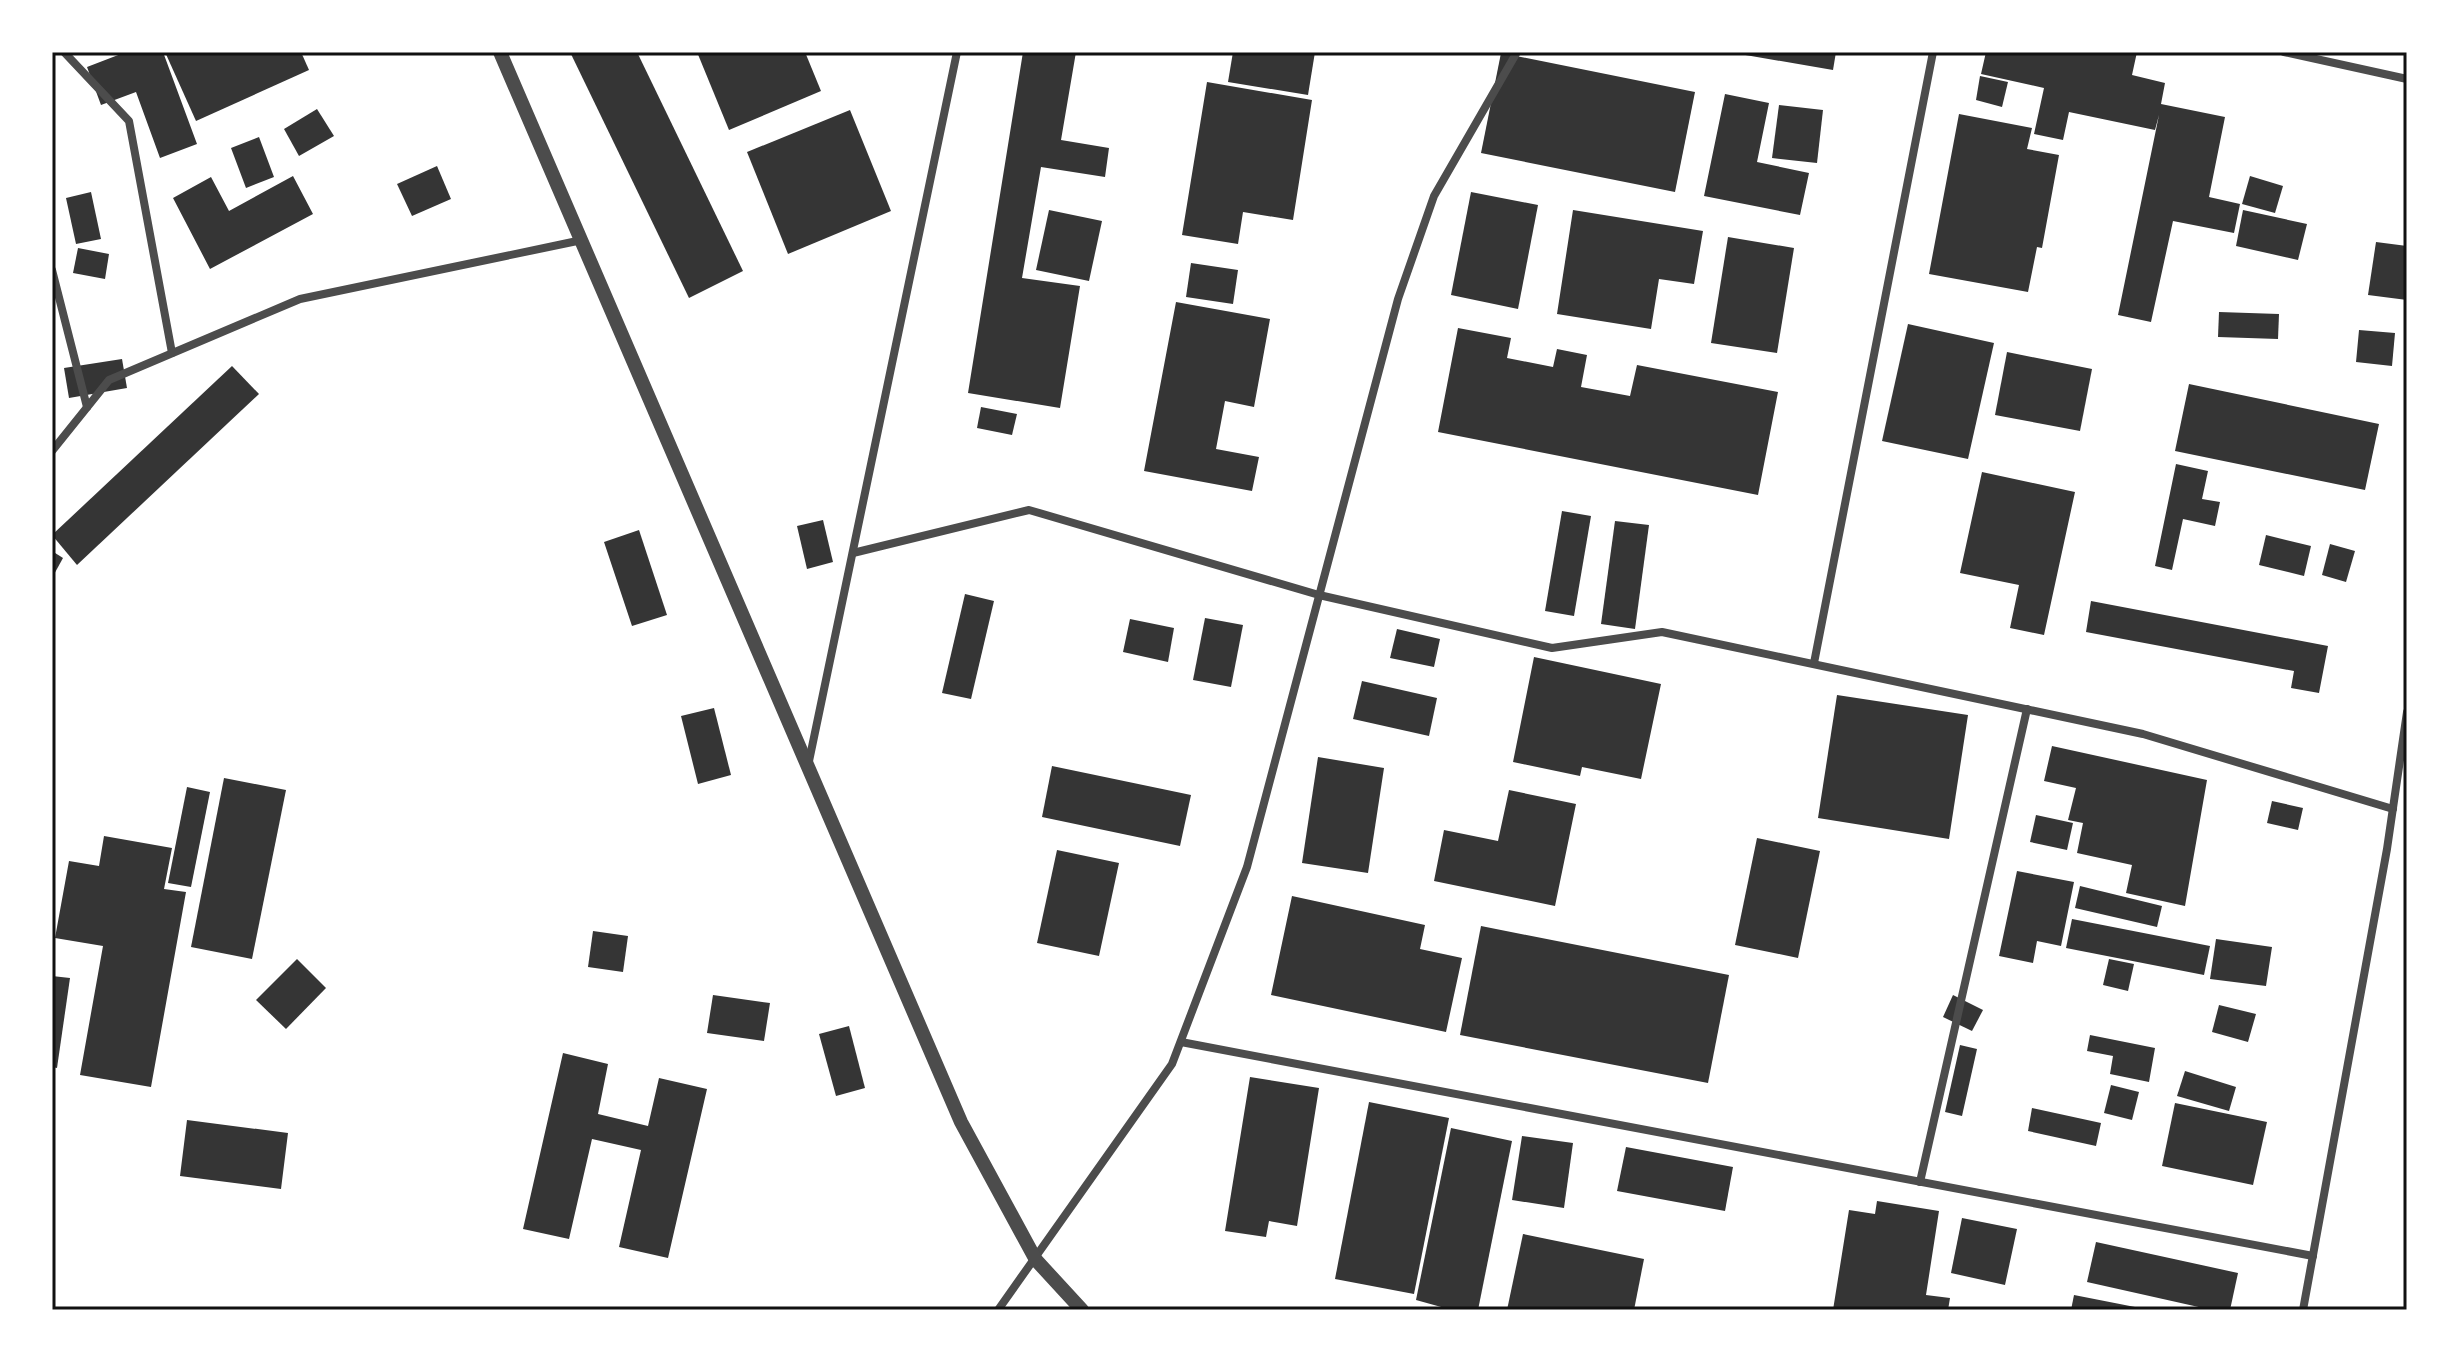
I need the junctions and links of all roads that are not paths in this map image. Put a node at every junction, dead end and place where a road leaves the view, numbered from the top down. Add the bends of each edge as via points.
1 (64, 52) edge
2 (500, 52) edge
3 (957, 52) edge
4 (1517, 52) edge
5 (1933, 52) edge
6 (2284, 52) edge
7 (2407, 79) edge
8 (582, 240) junction
9 (52, 270) edge
10 (172, 353) junction
11 (87, 407) junction
12 (52, 451) edge
13 (853, 553) junction
14 (1319, 595) junction
15 (1814, 663) junction
16 (2027, 709) junction
17 (2407, 712) edge
18 (808, 767) junction
19 (2393, 809) junction
20 (1181, 1042) junction
21 (1920, 1182) junction
22 (2313, 1256) junction
23 (1036, 1260) junction
24 (998, 1310) edge
25 (1082, 1310) edge
26 (2303, 1310) edge

1 - 10 street via 129,121
2 - 8 street
3 - 13 street
4 - 14 street via 1434,196 1398,299
5 - 15 street
6 - 7 street
8 - 10 street via 300,299
8 - 18 street
9 - 11 street
10 - 11 street via 109,380
11 - 12 street
13 - 14 street via 1029,510
13 - 18 street
14 - 15 street via 1552,648 1662,632
14 - 20 street via 1247,867
15 - 16 street
16 - 19 street via 2143,734
16 - 21 street
17 - 19 street
18 - 23 street via 961,1122
19 - 22 street
20 - 21 street
20 - 23 street via 1172,1064
21 - 22 street
22 - 26 street
23 - 24 street
23 - 25 street

